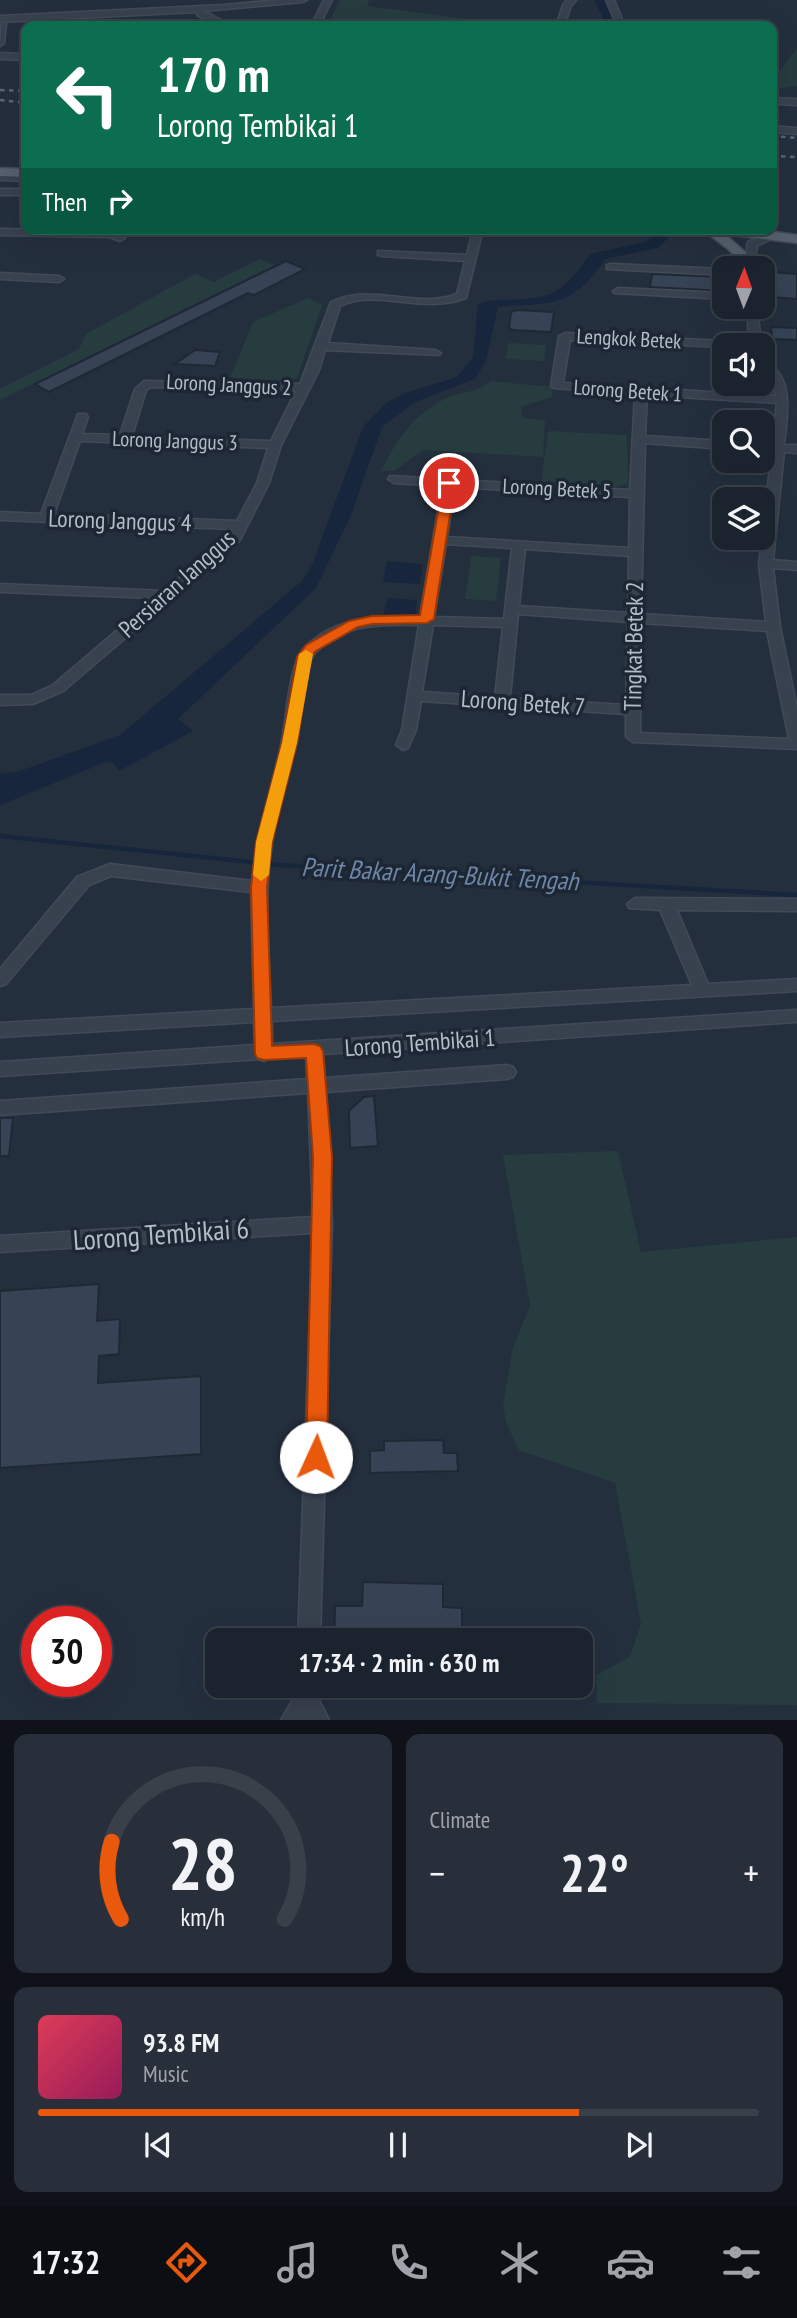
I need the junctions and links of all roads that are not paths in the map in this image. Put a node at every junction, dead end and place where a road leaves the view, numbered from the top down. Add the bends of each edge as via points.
1 (303, 0) edge
2 (328, 0) edge
3 (572, 0) edge
4 (610, 0) edge
5 (209, 9) junction
6 (1, 21) edge
7 (216, 21) edge
8 (318, 21) edge
9 (563, 21) edge
10 (619, 21) edge
11 (0, 43) edge
12 (21, 57) edge
13 (2, 58) edge
14 (777, 101) edge
15 (797, 103) edge
16 (777, 129) edge
17 (797, 131) edge
18 (0, 172) edge
19 (0, 178) edge
20 (21, 179) edge
21 (21, 180) edge
22 (21, 183) edge
23 (0, 192) edge
24 (0, 232) edge
25 (21, 232) edge
26 (777, 234) edge
27 (114, 235) edge
28 (476, 235) edge
29 (716, 235) edge
30 (761, 235) edge
31 (769, 236) junction
32 (120, 237) dead end
33 (797, 237) edge
34 (382, 253) dead end
35 (741, 256) edge
36 (750, 256) edge
37 (469, 258) junction
38 (611, 267) dead end
39 (712, 271) edge
40 (0, 276) edge
41 (59, 279) dead end
42 (618, 291) dead end
43 (712, 295) edge
44 (712, 343) edge
45 (320, 346) junction
46 (435, 353) dead end
47 (775, 377) edge
48 (557, 386) joint
49 (303, 388) junction
50 (641, 392) junction
51 (783, 400) junction
52 (82, 417) dead end
53 (75, 438) junction
54 (639, 439) junction
55 (125, 440) junction
56 (712, 444) edge
57 (275, 445) junction
58 (775, 448) edge
59 (780, 448) junction
60 (797, 449) edge
61 (394, 479) dead end
62 (449, 483) junction
63 (636, 494) junction
64 (0, 516) edge
65 (46, 518) junction
66 (241, 526) junction
67 (438, 540) junction
68 (519, 545) junction
69 (635, 552) junction
70 (766, 564) junction
71 (797, 566) edge
72 (0, 588) edge
73 (169, 594) junction
74 (511, 617) junction
75 (634, 618) junction
76 (427, 619) junction
77 (773, 627) junction
78 (415, 696) junction
79 (0, 700) edge
80 (502, 701) junction
81 (632, 710) junction
82 (794, 722) edge
83 (797, 744) edge
84 (403, 746) dead end
85 (259, 887) junction
86 (635, 904) dead end
87 (666, 904) junction
88 (797, 905) edge
89 (0, 980) edge
90 (797, 985) edge
91 (703, 991) junction
92 (263, 1016) junction
93 (797, 1016) edge
94 (0, 1030) edge
95 (314, 1051) junction
96 (264, 1054) junction
97 (0, 1069) edge
98 (507, 1072) dead end
99 (317, 1085) junction
100 (0, 1108) edge
101 (323, 1224) junction
102 (0, 1244) edge
103 (309, 1628) edge
104 (310, 1702) edge
105 (292, 1720) edge

1 - 5 street
2 - 8 street
3 - 9 street
4 - 10 street
5 - 6 street
5 - 7 street via 199,12
6 - 11 street
12 - 13 street
14 - 15 street
16 - 17 street
18 - 20 main road
19 - 21 main road
22 - 23 street
24 - 25 street
26 - 33 main road
27 - 32 street
28 - 37 street
29 - 35 main road
30 - 31 main road
31 - 33 main road
31 - 36 street via 752,244
34 - 37 street
37 - 45 street, Persiaran Janggus via 457,299 430,302 350,297 335,304
38 - 39 street
40 - 41 street
42 - 43 street
44 - 48 street, Lengkok Betek via 565,336
45 - 46 street
45 - 49 street, Persiaran Janggus
47 - 51 street
48 - 50 street, Lorong Betek 1
49 - 55 street, Lorong Janggus 2 via 154,381 141,388
49 - 57 street, Persiaran Janggus
50 - 51 street, Lorong Betek 1
50 - 54 street, Tingkat Betek 2
51 - 59 street
52 - 53 street
53 - 55 street, Lorong Janggus 3
53 - 65 street
54 - 56 street
54 - 63 street, Tingkat Betek 2
55 - 57 street, Lorong Janggus 3
57 - 66 street, Persiaran Janggus via 263,483
58 - 59 street
59 - 60 street
59 - 70 street
61 - 62 street, Lorong Betek 5
62 - 63 street, Lorong Betek 5
62 - 67 street
63 - 69 street, Tingkat Betek 2
64 - 65 street, Lorong Janggus 4
65 - 66 street, Lorong Janggus 4
66 - 73 street, Persiaran Janggus via 235,537
67 - 68 street
67 - 76 street
68 - 69 street
68 - 74 street
69 - 75 street, Tingkat Betek 2
70 - 71 street
70 - 77 street
72 - 73 street
73 - 79 street, Persiaran Janggus via 58,688 33,699
74 - 75 street
74 - 76 street
74 - 80 street
75 - 77 street
75 - 81 street, Tingkat Betek 2
76 - 78 street
76 - 85 street via 354,624 311,648 304,657 289,743 264,842
77 - 82 street
78 - 80 street, Lorong Betek 7
78 - 84 street
80 - 81 street, Lorong Betek 7
81 - 83 street, Tingkat Betek 2 via 633,737
82 - 83 street
85 - 89 street via 110,870 83,881
85 - 92 street
86 - 87 street
87 - 88 street
87 - 91 street
90 - 91 street
91 - 92 street
92 - 94 street
92 - 96 street
93 - 95 street, Lorong Tembikai 1
95 - 96 street, Lorong Tembikai 1
95 - 99 street
96 - 97 street, Lorong Tembikai 1
98 - 99 street, Lorong Tembikai 1
99 - 100 street, Lorong Tembikai 1
99 - 101 street
101 - 102 street, Lorong Tembikai 6
101 - 103 street
104 - 105 street

